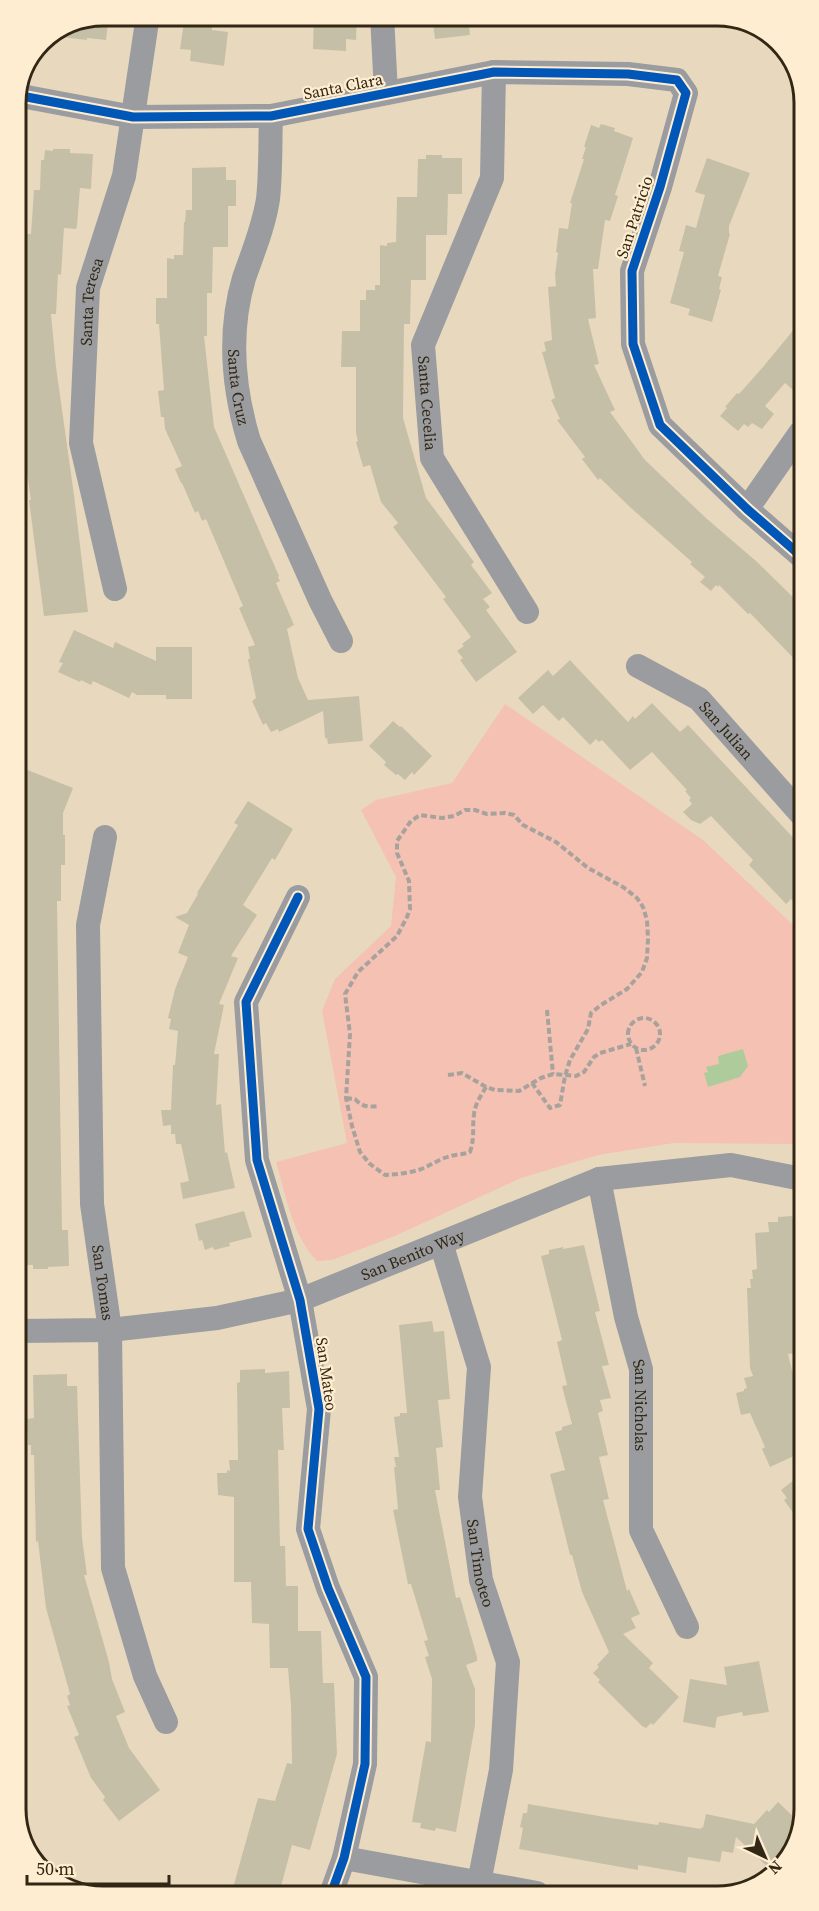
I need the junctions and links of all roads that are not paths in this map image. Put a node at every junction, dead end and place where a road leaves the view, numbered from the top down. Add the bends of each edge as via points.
1 (147, 25) edge
2 (383, 25) edge
3 (494, 72) junction
4 (677, 80) joint
5 (386, 93) junction
6 (26, 97) edge
7 (272, 116) junction
8 (134, 117) junction
9 (794, 442) edge
10 (747, 509) junction
11 (794, 549) edge
12 (115, 589) dead end
13 (527, 612) dead end
14 (341, 641) dead end
15 (638, 666) dead end
16 (794, 806) edge
17 (105, 837) dead end
18 (298, 897) dead end
19 (794, 1177) edge
20 (599, 1179) junction
21 (441, 1243) junction
22 (300, 1300) junction
23 (110, 1329) junction
24 (26, 1331) edge
25 (687, 1627) dead end
26 (166, 1722) dead end
27 (344, 1858) junction
28 (479, 1882) junction
29 (334, 1885) edge
30 (498, 1886) edge

1 - 8 street, Santa Teresa
2 - 5 street
3 - 4 street, Santa Clara via 628,74
3 - 5 street, Santa Clara
3 - 13 street, Santa Cecelia via 492,178 423,345 432,458
4 - 10 street, San Patricio via 686,93 632,271 633,344 660,425
5 - 7 street, Santa Clara
6 - 8 street, Santa Clara
7 - 8 street, Santa Clara
7 - 14 street, Santa Cruz via 267,200 237,310 236,386 249,441
8 - 12 street, Santa Teresa via 124,176 88,288 81,442
9 - 10 street
10 - 11 street, San Patricio
15 - 16 street, San Julian via 699,699
17 - 23 street, San Tomas via 88,925 92,1204
18 - 22 street, San Mateo via 246,1002 257,1160
19 - 20 street, San Benito Way via 731,1165
20 - 21 street, San Benito Way
20 - 25 street, San Nicholas via 626,1317 641,1369 641,1530
21 - 22 street, San Benito Way
21 - 28 street, San Timoteo via 479,1367 470,1497 481,1580 508,1662 501,1770
22 - 23 street, San Benito Way via 217,1318
22 - 27 street, San Mateo via 319,1410 308,1529 366,1677 365,1764
23 - 24 street, San Benito Way
23 - 26 street, San Tomas via 113,1568 145,1676
27 - 28 street
27 - 29 street, San Mateo
28 - 30 street

